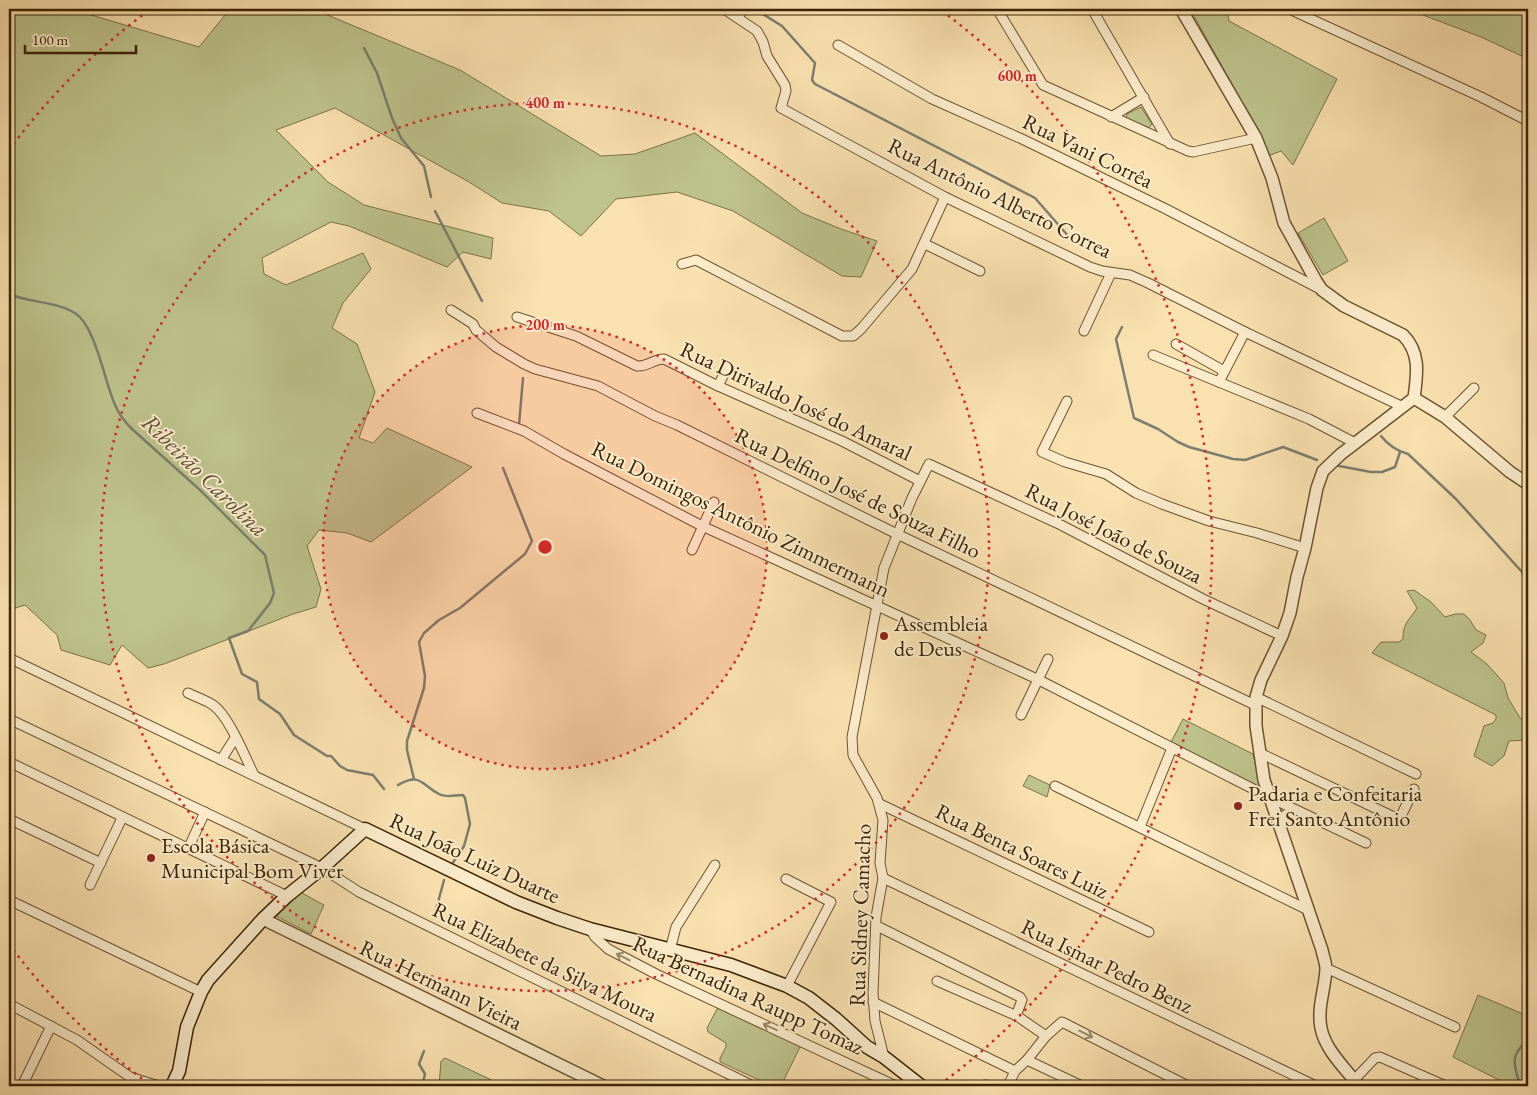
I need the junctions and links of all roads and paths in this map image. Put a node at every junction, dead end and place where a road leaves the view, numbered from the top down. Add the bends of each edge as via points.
1 (724, 9) edge
2 (743, 9) edge
3 (997, 9) edge
4 (1092, 9) edge
5 (1181, 9) edge
6 (1289, 9) edge
7 (738, 18) junction
8 (838, 45) dead end
9 (1144, 97) junction
10 (1111, 117) junction
11 (1528, 120) edge
12 (1256, 138) junction
13 (1170, 144) junction
14 (945, 196) junction
15 (925, 244) junction
16 (682, 264) dead end
17 (980, 270) dead end
18 (1111, 273) junction
19 (1322, 290) junction
20 (451, 310) dead end
21 (517, 317) dead end
22 (1084, 330) dead end
23 (1245, 332) junction
24 (1176, 344) dead end
25 (1153, 355) dead end
26 (727, 368) dead end
27 (1224, 371) junction
28 (1219, 382) junction
29 (718, 386) junction
30 (1474, 388) dead end
31 (1414, 398) junction
32 (1066, 400) dead end
33 (1401, 406) junction
34 (477, 413) dead end
35 (1445, 417) junction
36 (1355, 443) junction
37 (929, 464) joint
38 (920, 481) junction
39 (1528, 484) edge
40 (714, 502) dead end
41 (702, 526) junction
42 (897, 534) junction
43 (1306, 548) junction
44 (692, 550) dead end
45 (877, 606) junction
46 (1282, 636) junction
47 (9, 658) edge
48 (1048, 659) dead end
49 (1037, 679) junction
50 (188, 693) dead end
51 (1256, 701) junction
52 (1021, 715) dead end
53 (9, 719) edge
54 (235, 738) junction
55 (1172, 748) junction
56 (1260, 753) junction
57 (221, 760) junction
58 (9, 762) edge
59 (1416, 774) dead end
60 (254, 775) junction
61 (1055, 786) dead end
62 (1414, 789) dead end
63 (1269, 797) junction
64 (880, 804) junction
65 (1295, 810) junction
66 (205, 812) junction
67 (122, 818) junction
68 (9, 820) edge
69 (1140, 827) junction
70 (1279, 827) junction
71 (365, 829) junction
72 (1366, 843) dead end
73 (188, 849) junction
74 (100, 863) junction
75 (715, 865) dead end
76 (322, 868) junction
77 (882, 878) junction
78 (786, 879) dead end
79 (90, 885) dead end
80 (287, 896) junction
81 (9, 900) edge
82 (1308, 910) junction
83 (263, 919) junction
84 (877, 926) junction
85 (590, 929) junction
86 (1148, 932) dead end
87 (670, 950) junction
88 (1326, 968) junction
89 (937, 981) dead end
90 (787, 986) junction
91 (201, 992) junction
92 (873, 1002) junction
93 (9, 1004) edge
94 (1016, 1016) junction
95 (51, 1026) junction
96 (1454, 1027) dead end
97 (1046, 1036) junction
98 (884, 1058) junction
99 (1027, 1060) junction
100 (1016, 1071) junction
101 (876, 1082) edge
102 (1356, 1083) edge
103 (22, 1086) edge
104 (159, 1086) edge
105 (172, 1086) edge
106 (603, 1086) edge
107 (753, 1086) edge
108 (896, 1086) edge
109 (921, 1086) edge
110 (982, 1086) edge
111 (990, 1086) edge
112 (1008, 1086) edge
113 (1082, 1086) edge
114 (1188, 1086) edge
115 (1316, 1086) edge
116 (1446, 1086) edge

1 - 7 street, Rua Antônio Alberto Correa
2 - 7 street
3 - 10 street via 1043,85
4 - 9 street
5 - 12 street
6 - 11 street
7 - 14 street, Rua Antônio Alberto Correa via 760,35 767,56 782,78 786,91 781,108
8 - 19 street, Rua Vani Corrêa via 932,99 1166,209
9 - 10 street
9 - 13 street
10 - 13 street
12 - 13 street via 1193,152
12 - 19 street via 1272,178 1287,231
14 - 15 street
14 - 18 street, Rua Antônio Alberto Correa via 1090,267
15 - 16 street via 912,269 894,292 857,333 848,337 696,260
15 - 17 street
18 - 22 street
18 - 23 street, Rua Antônio Alberto Correa via 1130,275
19 - 31 street via 1344,306 1393,329 1410,342 1417,364
20 - 42 street, Rua Delfino José de Souza Filho via 473,324 496,347 524,364 598,386
21 - 29 street, Rua Dirivaldo José do Amaral via 570,334 637,366 664,359
23 - 27 street
23 - 33 street, Rua Antônio Alberto Correa
24 - 27 street
25 - 28 street
26 - 29 street
27 - 28 street
28 - 36 street via 1308,419
29 - 38 street, Rua Dirivaldo José do Amaral via 842,441
30 - 35 street
31 - 33 street
31 - 35 street
32 - 43 street via 1042,452 1106,474 1136,493 1208,521
33 - 36 street
34 - 41 street, Rua Domingos Antônio Zimmermann via 524,432
35 - 39 street
36 - 43 street via 1324,471 1317,488
37 - 38 street, Rua Sidney Camacho
37 - 46 street, Rua José João de Souza via 1061,525
38 - 42 street, Rua Sidney Camacho
40 - 41 street
41 - 44 street
41 - 45 street, Rua Domingos Antônio Zimmermann
42 - 45 street, Rua Sidney Camacho via 882,574
42 - 51 street, Rua Delfino José de Souza Filho
43 - 46 street
45 - 49 street, Rua Domingos Antônio Zimmermann
45 - 64 street, Rua Sidney Camacho via 851,744 856,762
46 - 51 street via 1265,670
47 - 57 street, Rua João Luiz Duarte
48 - 49 street
49 - 52 street
49 - 55 street, Rua Domingos Antônio Zimmermann
50 - 54 street via 218,709
51 - 56 street
51 - 59 street, Rua Delfino José de Souza Filho
53 - 66 street, Rua Elizabete da Silva Moura
54 - 57 street
54 - 60 street
55 - 63 street, Rua Domingos Antônio Zimmermann
55 - 69 street
56 - 62 street via 1396,818 1402,814
56 - 63 street
57 - 60 street, Rua João Luiz Duarte
58 - 67 street
60 - 71 street, Rua João Luiz Duarte
61 - 69 street
63 - 65 street, Rua Domingos Antônio Zimmermann
63 - 70 street
64 - 77 street, Rua Sidney Camacho via 884,826 880,863
64 - 86 street, Rua Benta Soares Luiz
65 - 70 street via 1286,815
65 - 72 street, Rua Domingos Antônio Zimmermann
66 - 73 street
66 - 76 street, Rua Elizabete da Silva Moura
67 - 73 street
67 - 74 street
68 - 74 street
69 - 82 street
70 - 82 street
71 - 76 main road
71 - 85 main road, Rua João Luiz Duarte via 521,904
73 - 80 street
74 - 79 street
75 - 87 street via 676,927
76 - 80 main road
76 - 107 street, Rua Elizabete da Silva Moura via 359,892
77 - 84 street, Rua Sidney Camacho
77 - 115 street, Rua Ismar Pedro Benz
78 - 90 street via 831,902
80 - 83 main road
81 - 91 street
82 - 88 street
83 - 91 main road via 212,974
83 - 106 street, Rua Hermann Vieira
84 - 92 street, Rua Sidney Camacho
84 - 94 street via 1020,997 1022,1000
85 - 87 main road, Rua João Luiz Duarte
101 -> 85 street, Rua Bernadina Raupp Tomaz via 616,953 599,942
87 - 90 main road, Rua João Luiz Duarte via 731,964
88 - 96 street
88 - 102 street via 1320,1002 1321,1027 1337,1059
89 - 94 street
90 - 98 main road, Rua João Luiz Duarte via 809,998
91 - 105 main road
92 - 98 street, Rua Sidney Camacho
92 - 100 street
93 - 95 street
94 - 97 street
95 - 103 street
95 - 104 street via 130,1077
97 - 99 street
97 -> 114 street via 1062,1022
98 - 109 main road, Rua João Luiz Duarte
99 - 100 street
99 - 113 street
100 - 112 street
101 - 108 street, Rua Bernadina Raupp Tomaz
102 - 116 street via 1375,1058 1380,1057
110 - 111 street

